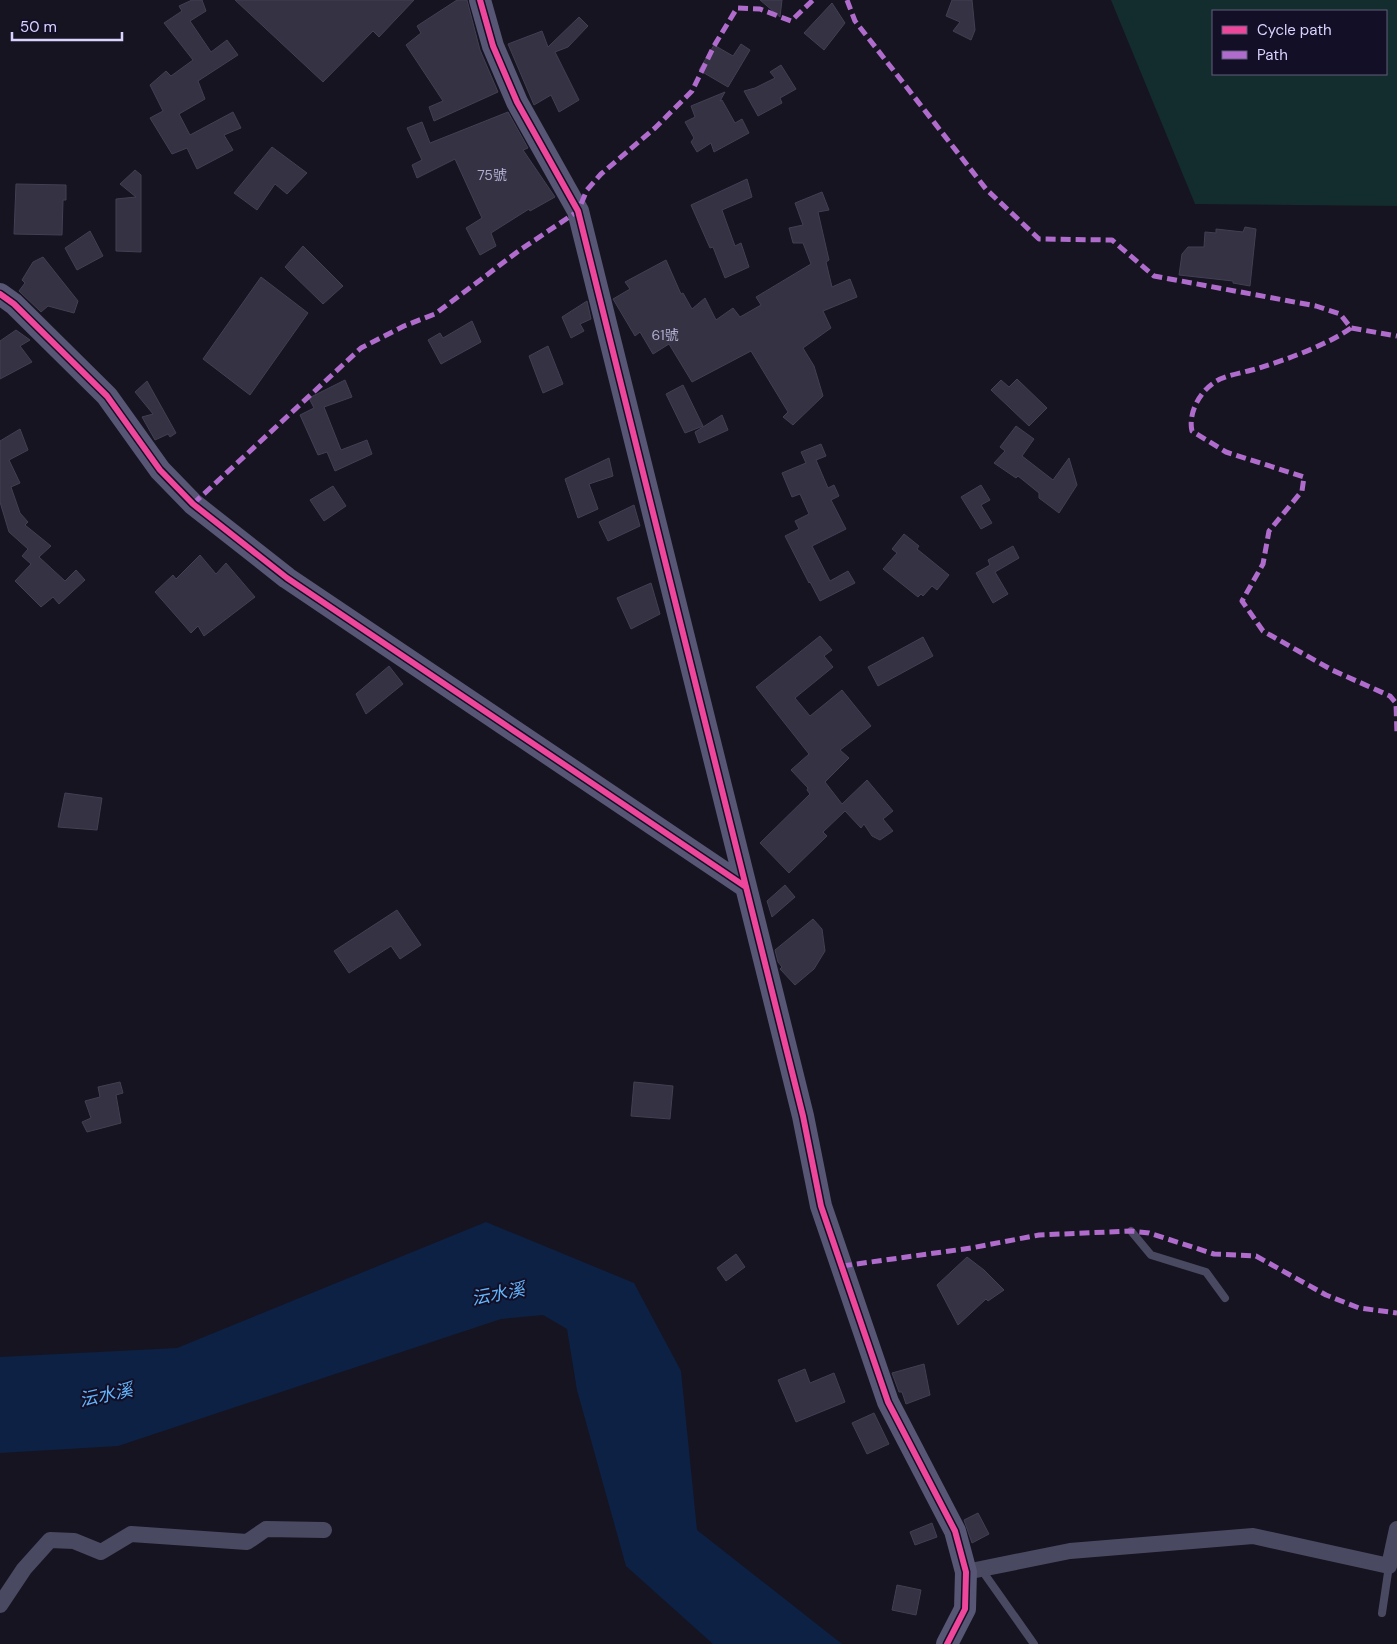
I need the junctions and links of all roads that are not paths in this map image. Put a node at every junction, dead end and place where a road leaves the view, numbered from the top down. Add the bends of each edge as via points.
1 (480, 0) edge
2 (0, 294) edge
3 (746, 887) junction
4 (1131, 1232) dead end
5 (1225, 1298) dead end
6 (1397, 1529) edge
7 (324, 1530) dead end
8 (1389, 1566) junction
9 (974, 1570) junction
10 (0, 1605) edge
11 (1382, 1613) dead end
12 (947, 1644) edge
13 (1034, 1644) edge

1 - 3 street via 493,46 517,102 578,211
2 - 3 street via 107,396 160,470 193,504 287,578
3 - 9 street via 803,1116 821,1206 888,1402
4 - 5 lane via 1151,1255 1206,1272
6 - 8 street
7 - 10 street via 266,1529 247,1542 131,1534 101,1552 74,1541 50,1540 24,1569
8 - 9 street via 1253,1536 1070,1551
8 - 11 lane
9 - 12 street via 965,1609
9 - 13 lane

